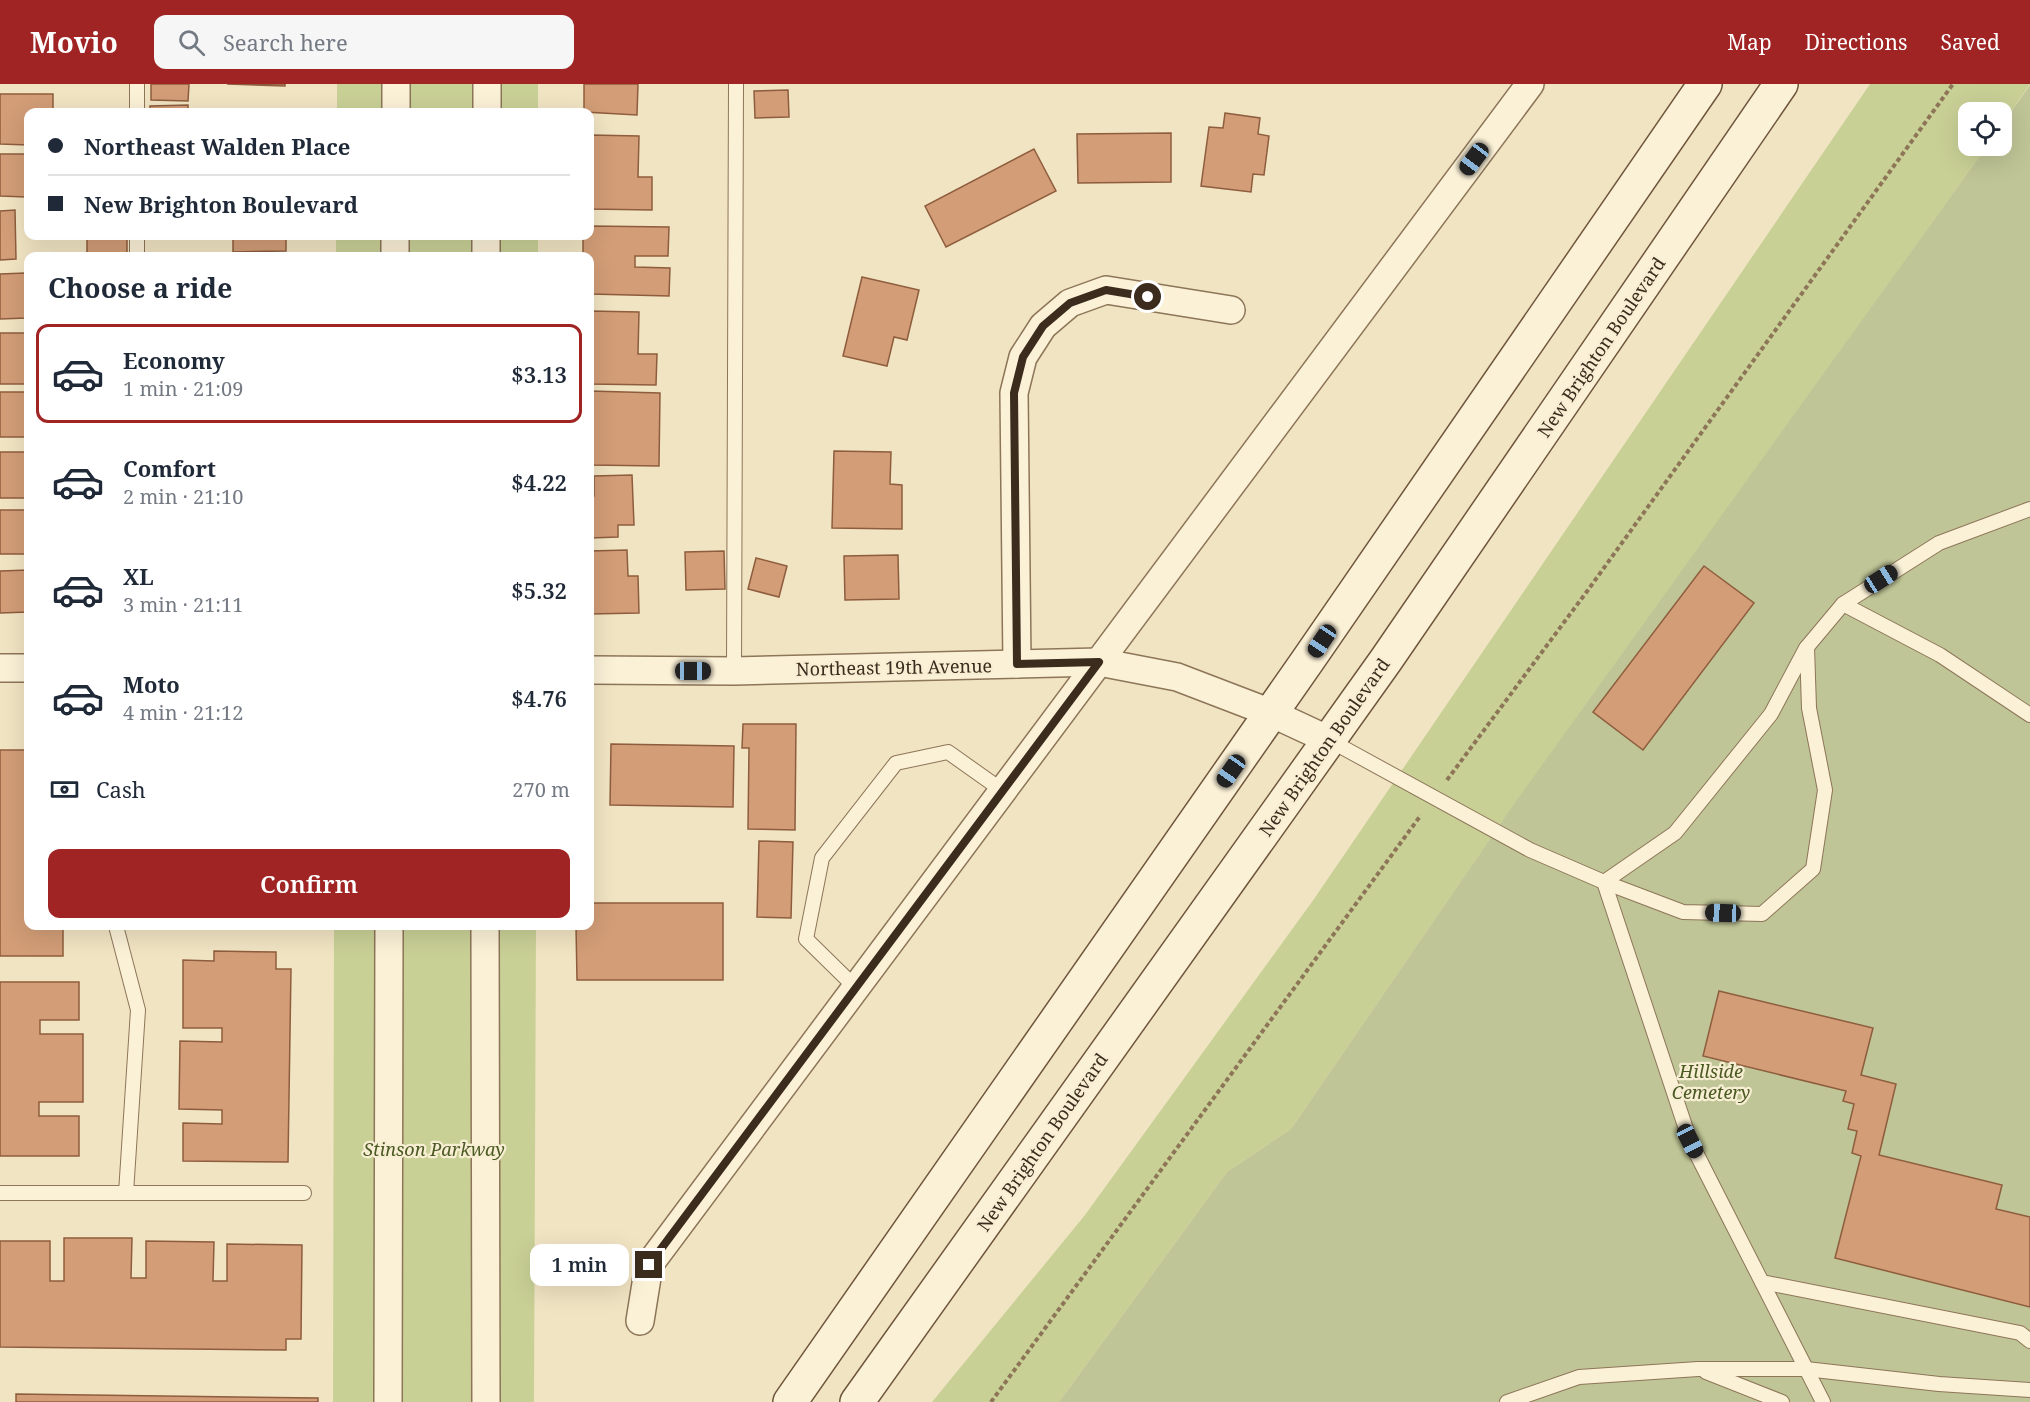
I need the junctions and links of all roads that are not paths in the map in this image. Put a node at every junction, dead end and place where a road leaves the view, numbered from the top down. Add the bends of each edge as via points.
1 (137, 84) edge
2 (396, 84) edge
3 (487, 84) edge
4 (736, 84) edge
5 (1530, 84) edge
6 (1705, 84) edge
7 (1781, 84) edge
8 (137, 108) edge
9 (396, 108) edge
10 (487, 108) edge
11 (1231, 310) dead end
12 (2030, 509) edge
13 (1843, 604) junction
14 (1807, 647) junction
15 (1099, 662) junction
16 (1017, 664) junction
17 (0, 668) edge
18 (24, 668) edge
19 (594, 670) edge
20 (734, 671) junction
21 (1271, 713) junction
22 (2030, 715) edge
23 (1329, 740) junction
24 (1003, 791) junction
25 (1604, 882) junction
26 (117, 930) edge
27 (389, 930) edge
28 (485, 930) edge
29 (855, 988) junction
30 (0, 1192) edge
31 (126, 1192) junction
32 (304, 1192) dead end
33 (1762, 1282) junction
34 (640, 1321) dead end
35 (2030, 1341) edge
36 (1698, 1369) junction
37 (1806, 1369) junction
38 (2030, 1390) edge
39 (388, 1402) edge
40 (486, 1402) edge
41 (790, 1402) edge
42 (857, 1402) edge
43 (1507, 1402) edge
44 (1782, 1402) edge
45 (1823, 1402) edge

1 - 8 lane
2 - 9 street
3 - 10 street
4 - 20 lane
5 - 15 street
6 - 21 main road
7 - 23 main road, New Brighton Boulevard
11 - 16 street via 1106,290 1070,303 1043,326 1023,357 1014,393
12 - 13 lane via 1939,543
13 - 14 lane
13 - 22 lane via 1940,655
14 - 25 lane via 1771,714 1675,833
14 - 25 lane via 1809,708 1825,790 1813,869 1762,914 1683,912
15 - 16 street, Northeast 19th Avenue
15 - 21 street, Northeast 19th Avenue via 1178,677
15 - 24 street
16 - 20 street, Northeast 19th Avenue
17 - 18 street
19 - 20 street, Northeast 19th Avenue
21 - 23 street, Northeast 19th Avenue
21 - 41 main road
23 - 25 lane via 1530,850
23 - 42 main road, New Brighton Boulevard
24 - 29 street
24 - 29 lane via 948,752 896,764 822,858 806,939
25 - 33 lane via 1690,1141
26 - 31 lane via 138,1010
27 - 39 street
28 - 40 street
29 - 34 street via 649,1265
30 - 31 lane
31 - 32 lane
33 - 35 lane via 2020,1333
33 - 37 lane
36 - 37 lane
36 - 43 lane via 1579,1377
36 - 44 lane
37 - 38 lane
37 - 45 lane

